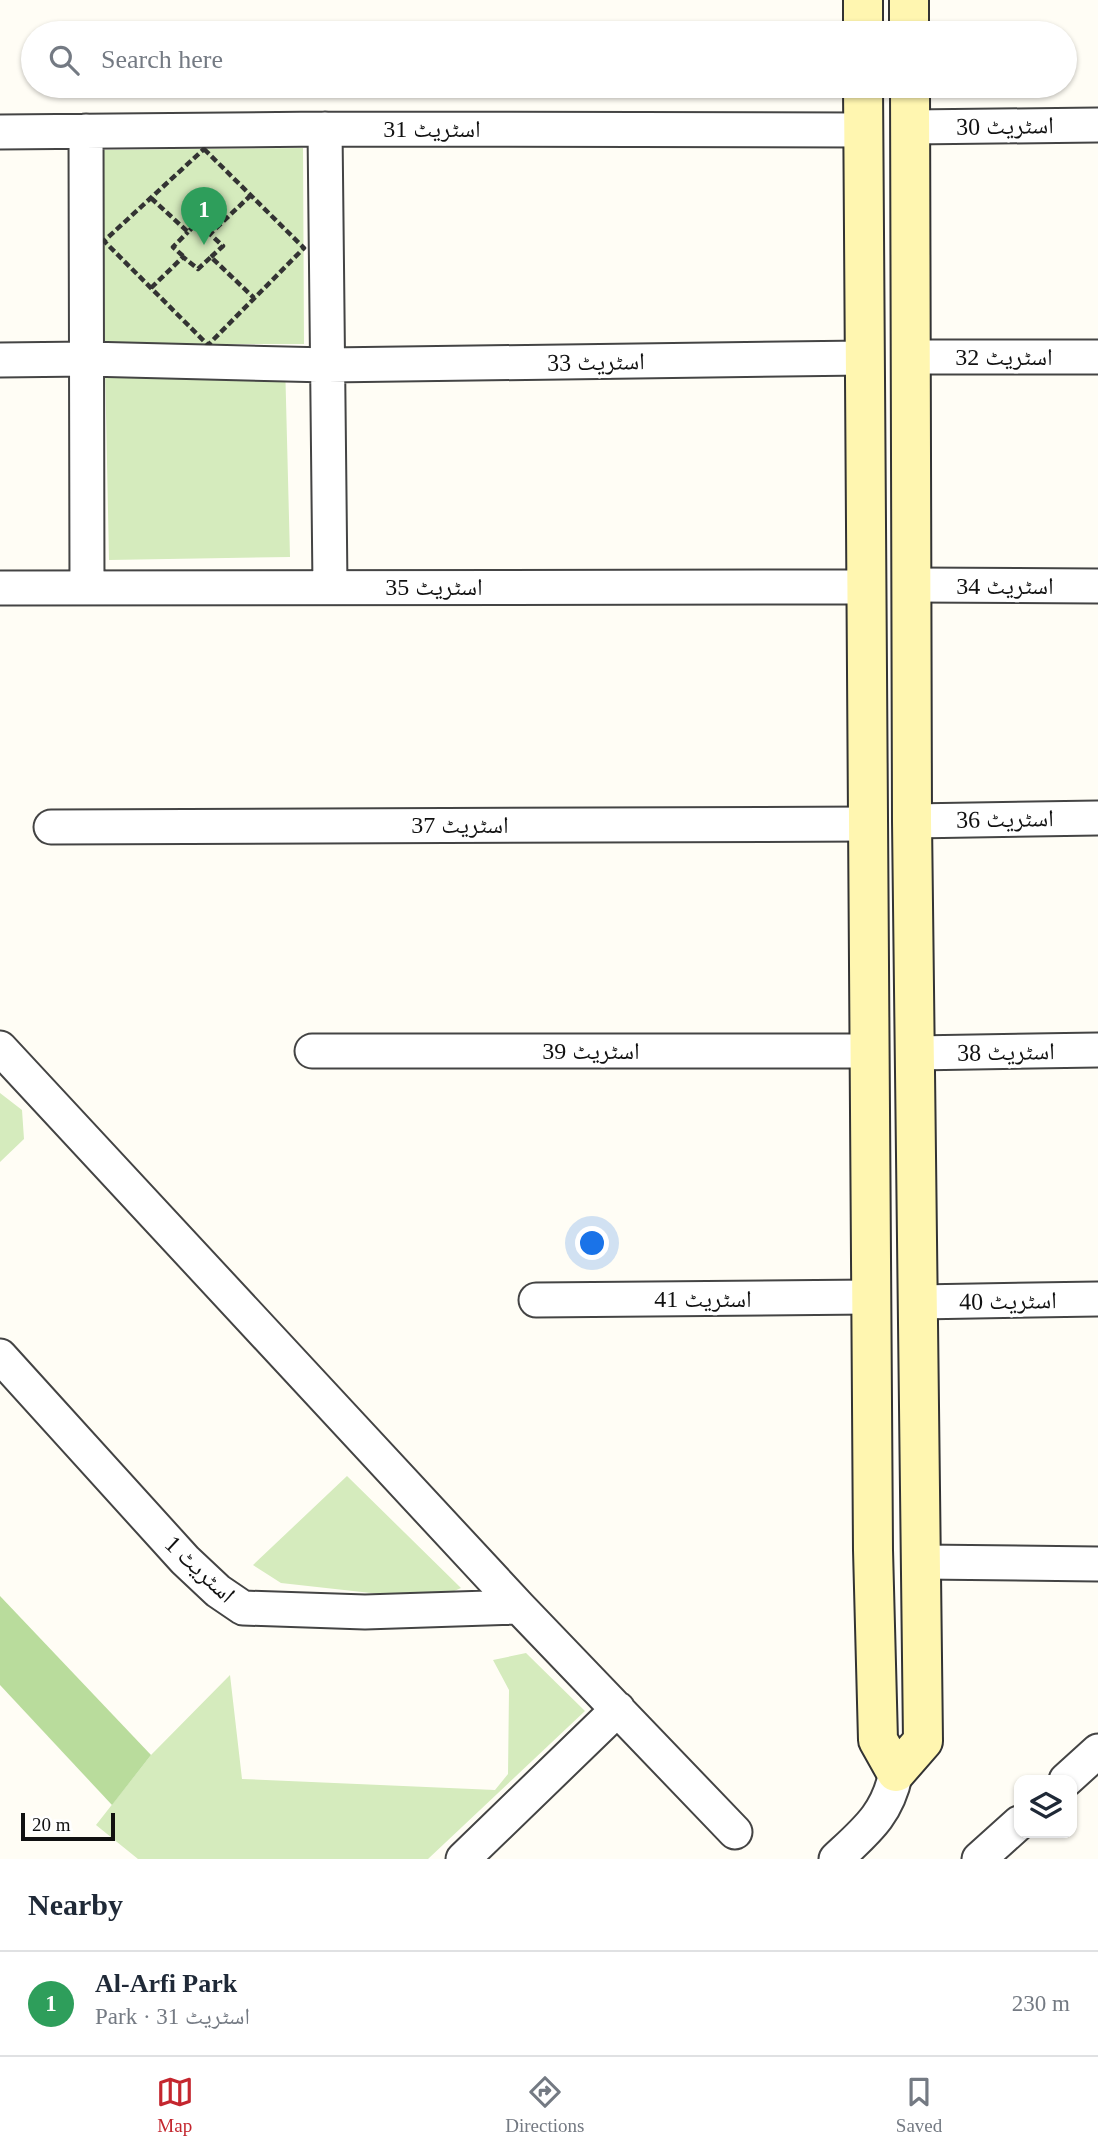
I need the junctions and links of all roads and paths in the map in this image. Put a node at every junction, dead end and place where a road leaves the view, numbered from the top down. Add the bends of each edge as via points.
1 (863, 0) edge
2 (909, 0) edge
3 (863, 21) edge
4 (909, 21) edge
5 (863, 98) edge
6 (910, 98) edge
7 (1098, 125) edge
8 (911, 127) junction
9 (325, 129) junction
10 (863, 130) junction
11 (86, 131) junction
12 (0, 132) edge
13 (251, 195) junction
14 (151, 198) junction
15 (188, 232) junction
16 (210, 234) junction
17 (183, 257) junction
18 (211, 257) junction
19 (151, 288) junction
20 (254, 298) junction
21 (911, 357) junction
22 (1098, 357) edge
23 (864, 358) junction
24 (87, 359) junction
25 (0, 360) edge
26 (328, 365) junction
27 (913, 585) junction
28 (330, 586) junction
29 (1098, 586) edge
30 (867, 587) junction
31 (0, 588) edge
32 (87, 588) junction
33 (1098, 818) edge
34 (912, 821) junction
35 (869, 824) junction
36 (51, 827) dead end
37 (869, 936) junction
38 (915, 939) junction
39 (0, 1048) edge
40 (1098, 1050) edge
41 (312, 1051) dead end
42 (870, 1051) junction
43 (915, 1053) junction
44 (870, 1297) junction
45 (1098, 1299) edge
46 (537, 1300) dead end
47 (918, 1302) junction
48 (0, 1356) edge
49 (922, 1562) junction
50 (1098, 1564) edge
51 (519, 1607) junction
52 (618, 1709) junction
53 (1098, 1751) edge
54 (896, 1772) junction
55 (1072, 1775) edge
56 (1014, 1828) edge
57 (735, 1832) dead end
58 (463, 1859) edge
59 (836, 1859) edge
60 (979, 1859) edge

1 - 3 street
2 - 4 street
5 - 10 street
6 - 8 street
7 - 8 street, اسٹریٹ 30
8 - 21 street
9 - 10 street, اسٹریٹ 31
9 - 11 street, اسٹریٹ 31
9 - 26 street
10 - 23 street
11 - 12 street, اسٹریٹ 31
11 - 24 street
13 - 14 path via 204,149
13 - 16 path
13 - 20 path via 304,248
14 - 15 path
14 - 19 path via 104,241
15 - 16 path via 198,222
15 - 17 path via 173,247
16 - 18 path via 223,246
17 - 18 path via 198,270
17 - 19 path
18 - 20 path
19 - 20 path via 208,345
21 - 22 street, اسٹریٹ 32
21 - 27 street
23 - 26 street, اسٹریٹ 33
23 - 30 street
24 - 25 street, اسٹریٹ 33
24 - 26 street, اسٹریٹ 33
24 - 32 street
26 - 28 street
27 - 29 street, اسٹریٹ 34
27 - 34 street
28 - 30 street, اسٹریٹ 35
28 - 32 street, اسٹریٹ 35
30 - 35 street
31 - 32 street, اسٹریٹ 35
33 - 34 street, اسٹریٹ 36
34 - 38 street
35 - 36 street, اسٹریٹ 37
35 - 37 street
37 - 38 street
37 - 42 street
38 - 43 street
39 - 51 street
40 - 43 street, اسٹریٹ 38
41 - 42 street, اسٹریٹ 39
42 - 44 street
43 - 47 street
44 - 46 street, اسٹریٹ 41
44 - 54 street via 878,1740
45 - 47 street, اسٹریٹ 40
47 - 49 street
48 - 51 street, اسٹریٹ 1 via 186,1560 243,1608 365,1612
49 - 50 street
49 - 54 street via 923,1741
51 - 52 street
52 - 57 street
52 - 58 street
53 - 55 street
54 - 59 street via 884,1809
56 - 60 street

